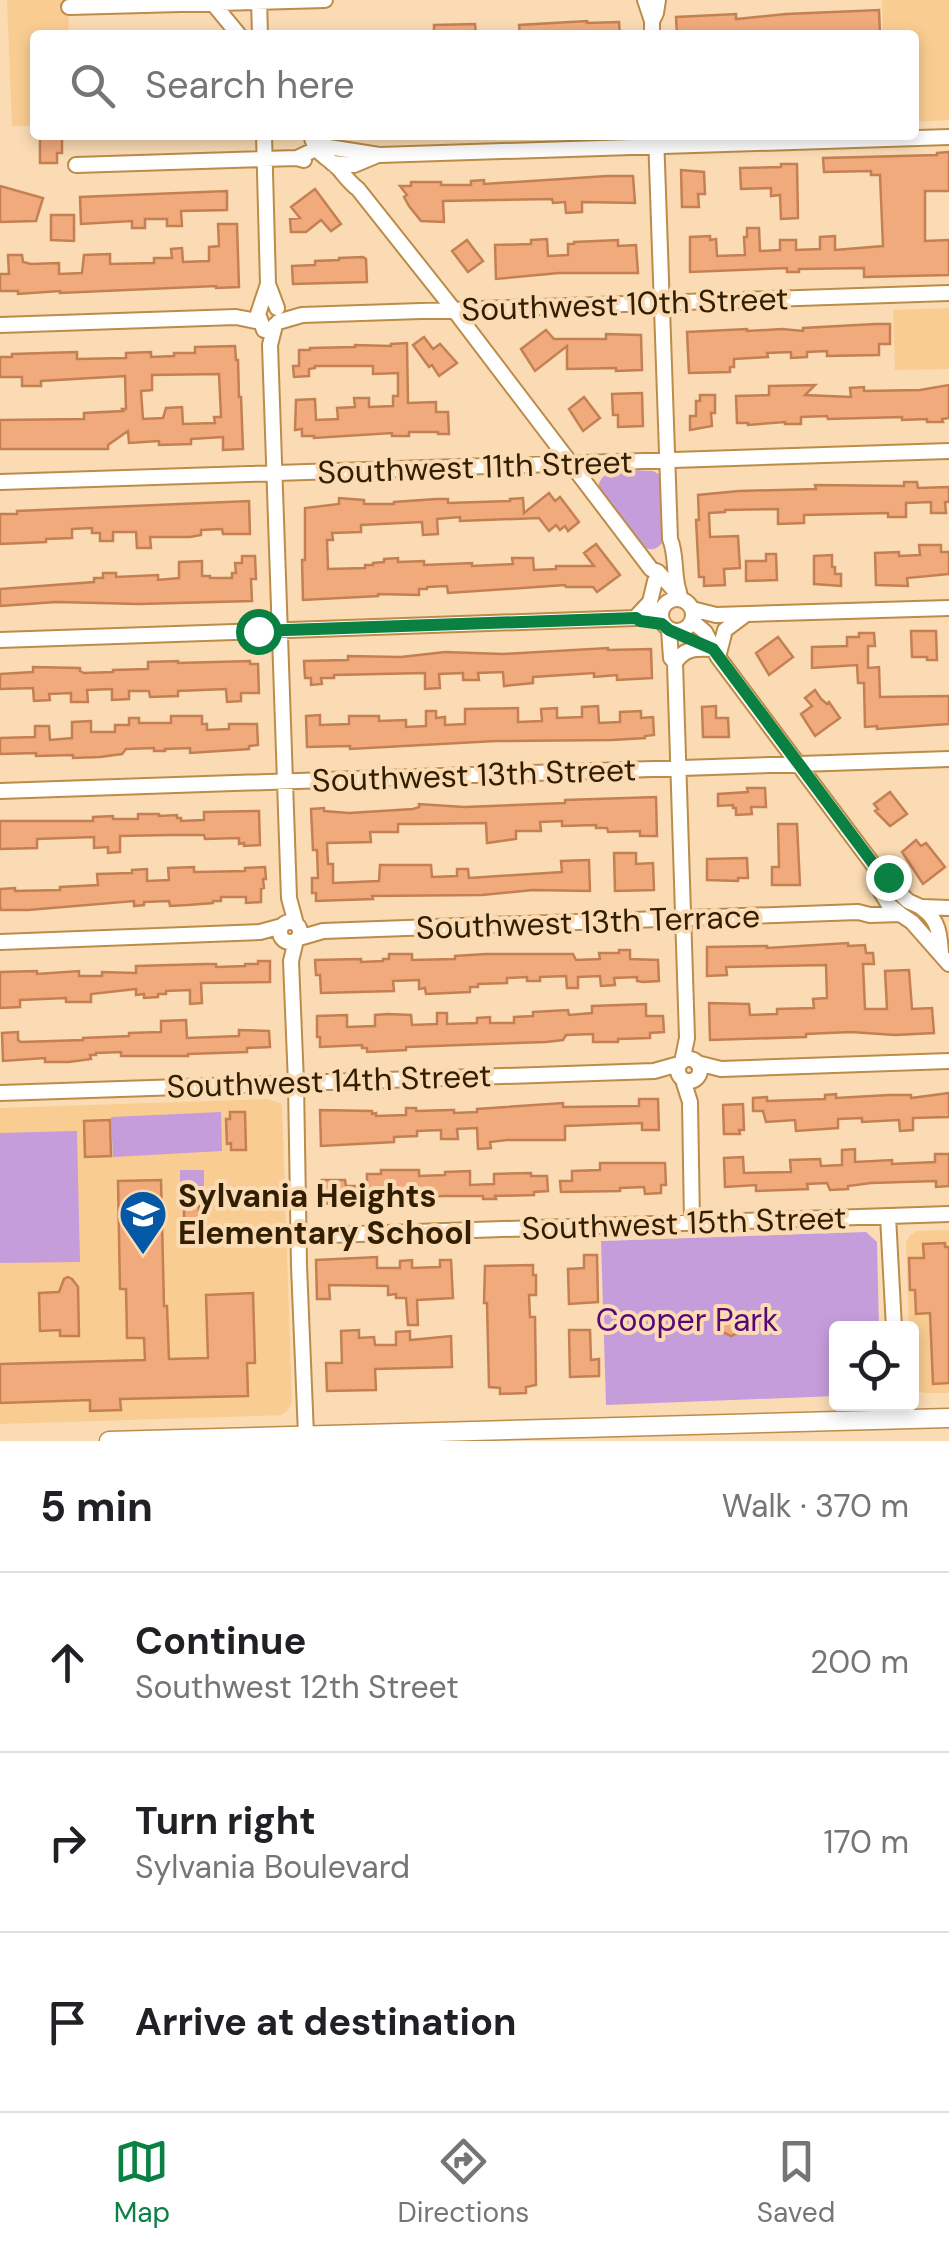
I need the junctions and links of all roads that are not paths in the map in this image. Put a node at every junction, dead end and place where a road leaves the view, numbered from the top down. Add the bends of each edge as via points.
1 (325, 0) edge
2 (645, 0) edge
3 (658, 0) edge
4 (259, 1) edge
5 (212, 2) edge
6 (69, 7) dead end
7 (652, 28) edge
8 (236, 30) edge
9 (260, 30) edge
10 (919, 136) edge
11 (949, 136) edge
12 (264, 140) edge
13 (656, 140) edge
14 (331, 152) edge
15 (378, 155) junction
16 (264, 159) junction
17 (76, 165) dead end
18 (357, 188) junction
19 (949, 293) edge
20 (662, 303) junction
21 (454, 310) junction
22 (269, 316) junction
23 (0, 325) edge
24 (949, 451) edge
25 (667, 460) junction
26 (570, 463) junction
27 (274, 473) junction
28 (0, 482) edge
29 (670, 539) junction
30 (640, 554) junction
31 (653, 575) junction
32 (949, 608) edge
33 (689, 610) junction
34 (746, 614) junction
35 (636, 618) junction
36 (666, 620) junction
37 (280, 630) junction
38 (0, 640) edge
39 (716, 653) junction
40 (675, 663) junction
41 (949, 759) edge
42 (800, 764) junction
43 (678, 768) junction
44 (285, 781) junction
45 (0, 790) edge
46 (878, 870) junction
47 (886, 898) junction
48 (915, 904) junction
49 (949, 908) edge
50 (858, 912) junction
51 (906, 918) junction
52 (683, 919) junction
53 (943, 923) edge
54 (290, 932) junction
55 (0, 942) edge
56 (945, 959) edge
57 (949, 1061) edge
58 (689, 1070) junction
59 (296, 1083) junction
60 (0, 1092) edge
61 (949, 1214) edge
62 (888, 1216) junction
63 (692, 1222) junction
64 (299, 1236) junction
65 (894, 1321) edge
66 (896, 1411) edge
67 (949, 1418) edge
68 (306, 1435) junction
69 (253, 1439) edge
70 (110, 1441) edge

1 - 4 street
2 - 7 street
3 - 7 street
4 - 5 street
4 - 9 street
5 - 6 street
5 - 8 street
10 - 11 street
12 - 16 street
13 - 15 street
13 - 20 street
14 - 15 street
14 - 15 street
14 - 16 street
14 - 18 street
14 - 18 street
16 - 17 street
16 - 22 street
18 - 21 street
19 - 20 street, Southwest 10th Street
20 - 21 street, Southwest 10th Street
20 - 25 street
21 - 22 street, Southwest 10th Street
21 - 26 street
22 - 23 street, Southwest 10th Street
22 - 27 street
24 - 25 street, Southwest 11th Street
25 - 26 street, Southwest 11th Street
25 - 29 street
26 - 27 street, Southwest 11th Street
26 - 30 street
27 - 28 street, Southwest 11th Street
27 - 37 street
29 - 30 street via 660,553
29 - 33 street via 675,578
30 - 31 street
31 - 33 street via 658,572
31 - 35 street via 650,602
31 - 36 street
32 - 34 street
33 - 34 street via 708,620
33 - 36 street via 672,600
33 - 36 street via 685,630
33 - 39 street
34 - 39 street via 725,630
35 - 36 street
35 - 37 street
36 - 39 street
36 - 40 street
37 - 38 street
37 - 44 street
39 - 40 street via 691,649
39 - 42 street
40 - 43 street
41 - 42 street, Southwest 13th Street
42 - 43 street, Southwest 13th Street
42 - 46 street
43 - 44 street, Southwest 13th Street
43 - 52 street
44 - 45 street, Southwest 13th Street
44 - 54 street
46 - 47 street
46 - 48 street
47 - 48 street
47 - 50 street, Southwest 13th Terrace
47 - 51 street
48 - 49 street
48 - 53 street
50 - 51 street, Southwest 13th Terrace
50 - 52 street, Southwest 13th Terrace
51 - 53 street, Southwest 13th Terrace
51 - 56 street
52 - 54 street, Southwest 13th Terrace
52 - 58 street
53 - 56 street
54 - 55 street, Southwest 13th Terrace
54 - 59 street
57 - 58 street, Southwest 14th Street
58 - 59 street, Southwest 14th Street
58 - 63 street
59 - 60 street, Southwest 14th Street
59 - 64 street
61 - 62 street, Southwest 15th Street
62 - 63 street, Southwest 15th Street
62 - 65 street
63 - 64 street, Southwest 15th Street
64 - 68 street
66 - 67 street
66 - 68 street
68 - 69 street
69 - 70 street

